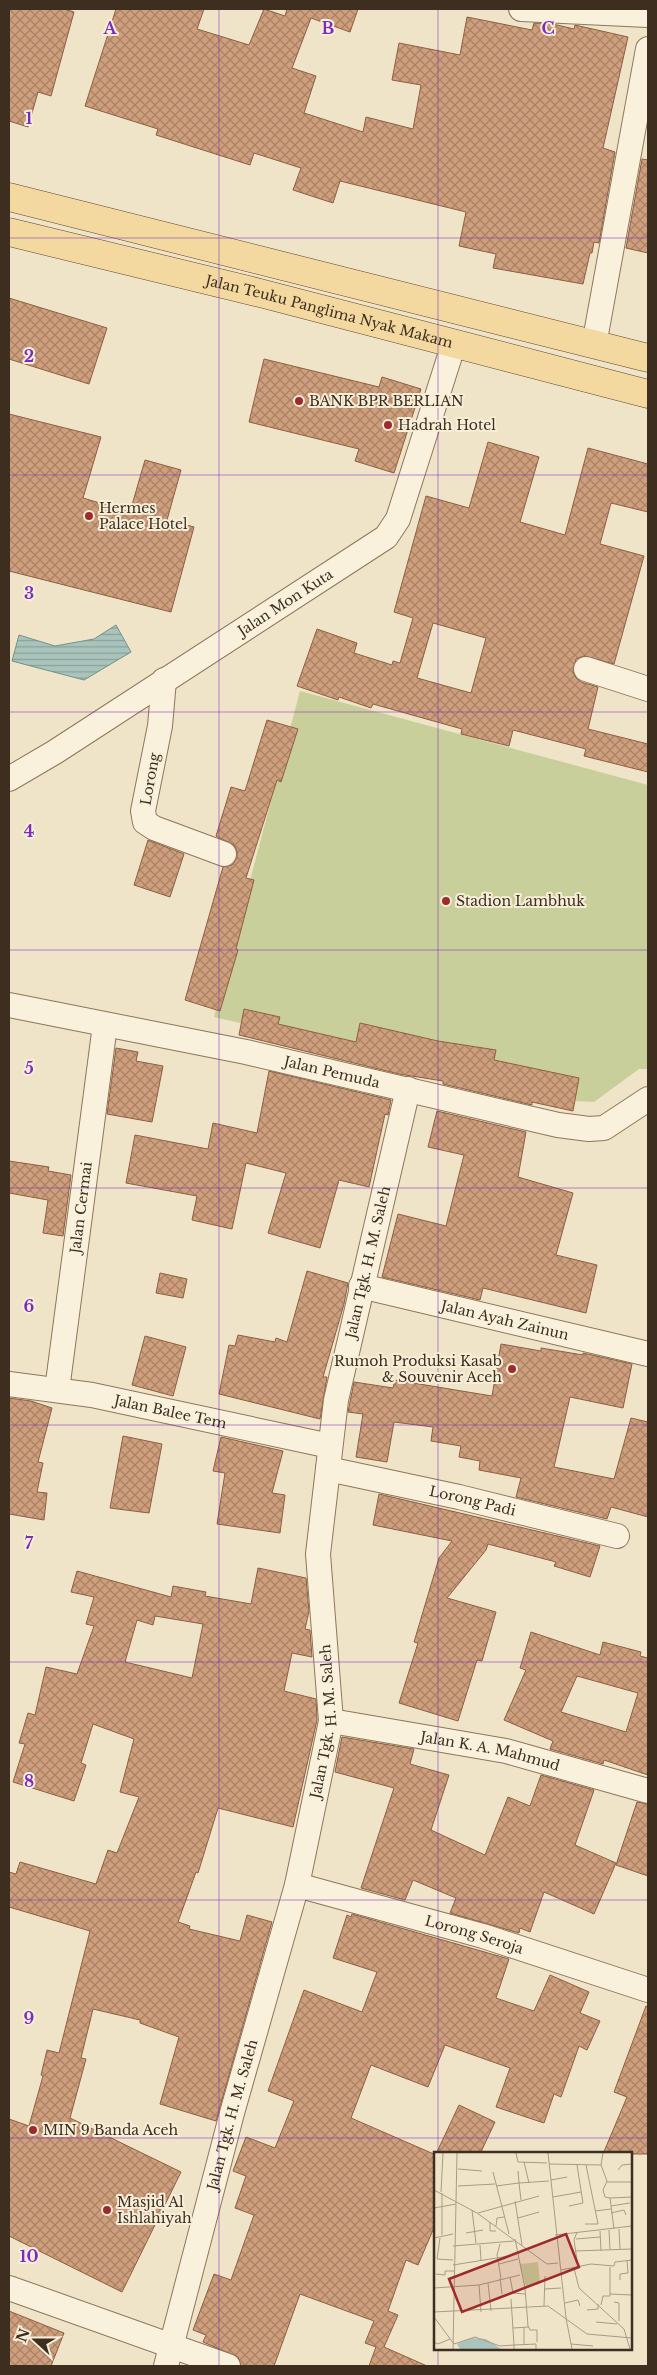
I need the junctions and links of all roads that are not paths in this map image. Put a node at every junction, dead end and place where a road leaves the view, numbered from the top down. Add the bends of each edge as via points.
1 (530, 9) edge
2 (648, 15) edge
3 (648, 49) edge
4 (645, 96) edge
5 (9, 198) edge
6 (9, 232) edge
7 (268, 261) junction
8 (260, 293) junction
9 (454, 343) junction
10 (594, 345) junction
11 (648, 358) edge
12 (648, 394) edge
13 (586, 669) dead end
14 (164, 680) junction
15 (648, 689) edge
16 (9, 779) edge
17 (224, 854) dead end
18 (9, 1005) edge
19 (105, 1025) junction
20 (408, 1089) junction
21 (648, 1100) edge
22 (361, 1286) junction
23 (648, 1354) edge
24 (9, 1384) edge
25 (57, 1390) junction
26 (330, 1446) junction
27 (328, 1469) junction
28 (617, 1536) dead end
29 (331, 1721) junction
30 (648, 1791) edge
31 (296, 1885) junction
32 (648, 1990) edge
33 (9, 2288) edge
34 (169, 2356) edge
35 (228, 2366) edge

1 - 2 street
3 - 4 street
4 - 10 street via 631,136
5 - 7 main road
6 - 8 main road, Jalan Teuku Panglima Nyak Makam
7 - 8 main road
7 - 10 main road
8 - 9 main road, Jalan Teuku Panglima Nyak Makam
9 - 12 main road, Jalan Teuku Panglima Nyak Makam
9 - 14 street, Jalan Mon Kuta via 398,519 386,537
10 - 11 main road
13 - 15 street
14 - 16 street, Jalan Mon Kuta
14 - 17 street, Lorong via 145,822
18 - 19 street, Jalan Pemuda
19 - 20 street, Jalan Pemuda via 246,1052
19 - 25 street, Jalan Cermai
20 - 21 street, Jalan Pemuda via 589,1130 604,1128
20 - 22 street, Jalan Tgk. H. M. Saleh
22 - 23 street, Jalan Ayah Zainun
22 - 26 street, Jalan Tgk. H. M. Saleh via 336,1400
24 - 25 street, Jalan Balee Tem
25 - 26 street, Jalan Balee Tem
26 - 27 street, Jalan Tgk. H. M. Saleh
27 - 28 street, Lorong Padi
27 - 29 street, Jalan Tgk. H. M. Saleh via 318,1554
29 - 30 street, Jalan K. A. Mahmud via 506,1751
29 - 31 street, Jalan Tgk. H. M. Saleh
31 - 32 street, Lorong Seroja via 482,1936
31 - 34 street, Jalan Tgk. H. M. Saleh
33 - 34 street
34 - 35 street

